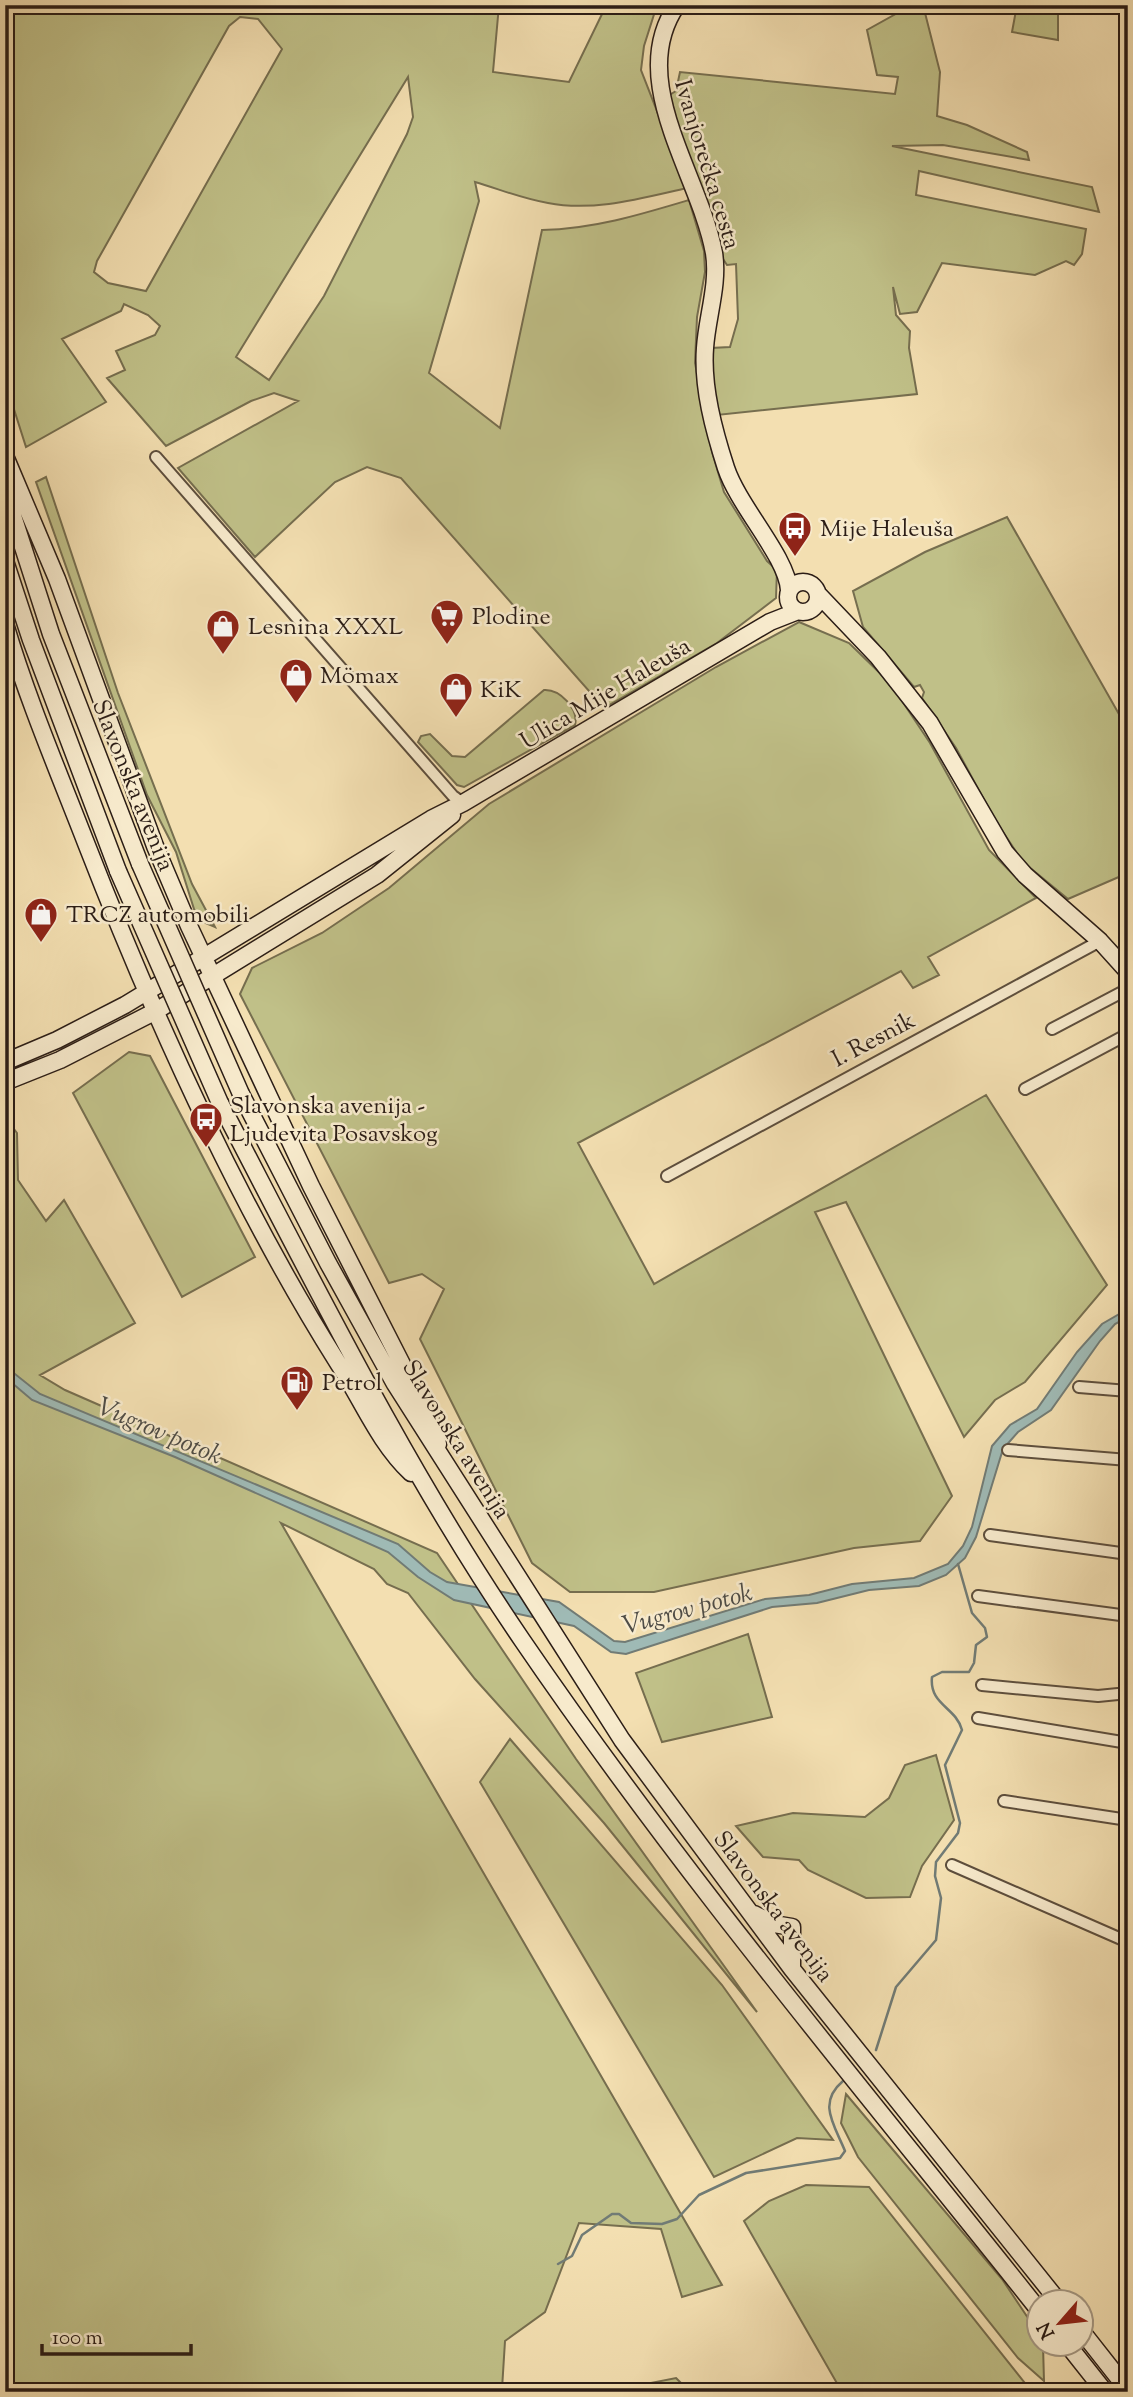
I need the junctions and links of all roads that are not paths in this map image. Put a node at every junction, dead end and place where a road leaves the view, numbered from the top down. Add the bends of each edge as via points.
1 (677, 5) edge
2 (5, 456) edge
3 (156, 457) dead end
4 (5, 491) edge
5 (763, 537) junction
6 (5, 561) edge
7 (814, 589) junction
8 (788, 592) junction
9 (804, 611) junction
10 (770, 622) junction
11 (5, 624) edge
12 (859, 635) junction
13 (463, 803) junction
14 (1100, 941) junction
15 (203, 957) junction
16 (1128, 972) edge
17 (212, 975) junction
18 (1128, 989) edge
19 (146, 992) junction
20 (156, 1011) junction
21 (1052, 1029) dead end
22 (1128, 1034) edge
23 (5, 1062) edge
24 (5, 1082) edge
25 (1025, 1089) dead end
26 (667, 1176) dead end
27 (1079, 1387) dead end
28 (1128, 1391) edge
29 (1008, 1450) dead end
30 (1128, 1460) edge
31 (444, 1463) junction
32 (424, 1483) junction
33 (990, 1535) dead end
34 (1128, 1554) edge
35 (978, 1596) dead end
36 (1128, 1616) edge
37 (982, 1685) dead end
38 (1128, 1693) edge
39 (978, 1718) dead end
40 (1128, 1742) edge
41 (1004, 1801) dead end
42 (1128, 1820) edge
43 (952, 1865) dead end
44 (748, 1911) junction
45 (1128, 1942) edge
46 (792, 1969) junction
47 (1048, 2288) edge
48 (1024, 2291) edge
49 (1094, 2347) edge
50 (1078, 2358) edge
51 (1128, 2390) edge
52 (1105, 2392) edge

1 - 5 main road, Ivanjorečka cesta via 661,37 657,69 666,111 714,256 705,345 707,389 726,468
2 - 15 main road via 57,579 155,846
3 - 13 street
4 - 31 main road, Slavonska avenija, bridge via 51,634 140,864 241,1094 328,1263
5 - 7 main road, Ivanjorečka cesta
5 - 8 main road, Ivanjorečka cesta via 783,569
6 - 32 main road, Slavonska avenija, bridge via 118,871 220,1103
7 - 8 main road via 801,582
7 - 9 main road via 817,603
7 - 12 main road
8 - 9 main road via 790,605
8 - 10 main road, Ulica Mije Haleuša
9 - 10 main road, Ulica Mije Haleuša
9 - 12 main road via 832,617
10 - 13 main road, Ulica Mije Haleuša
11 - 19 main road via 45,740
12 - 14 main road via 930,723 1005,852 1025,876
13 - 15 main road, Ulica Mije Haleuša
13 - 17 main road, Ulica Mije Haleuša via 384,871
14 - 16 main road
14 - 26 street, I. Resnik
15 - 17 main road
15 - 19 main road, Ulica Mije Haleuša
17 - 20 main road, Ulica Mije Haleuša
17 - 31 main road via 311,1186 432,1423
18 - 21 street
19 - 20 main road
19 - 23 main road, Ulica Mije Haleuša
20 - 24 main road, Ulica Mije Haleuša
20 - 32 main road via 244,1196 315,1325 388,1447
22 - 25 street
27 - 28 street
29 - 30 street
31 - 44 main road, Slavonska avenija via 622,1740
32 - 48 main road, Slavonska avenija via 522,1640 724,1915
33 - 34 street
35 - 36 street
37 - 38 street via 1098,1696
39 - 40 street
41 - 42 street
43 - 45 street
44 - 46 main road, Slavonska avenija
44 - 46 main road via 792,1927
46 - 47 main road, Slavonska avenija
49 - 51 main road
50 - 52 main road

